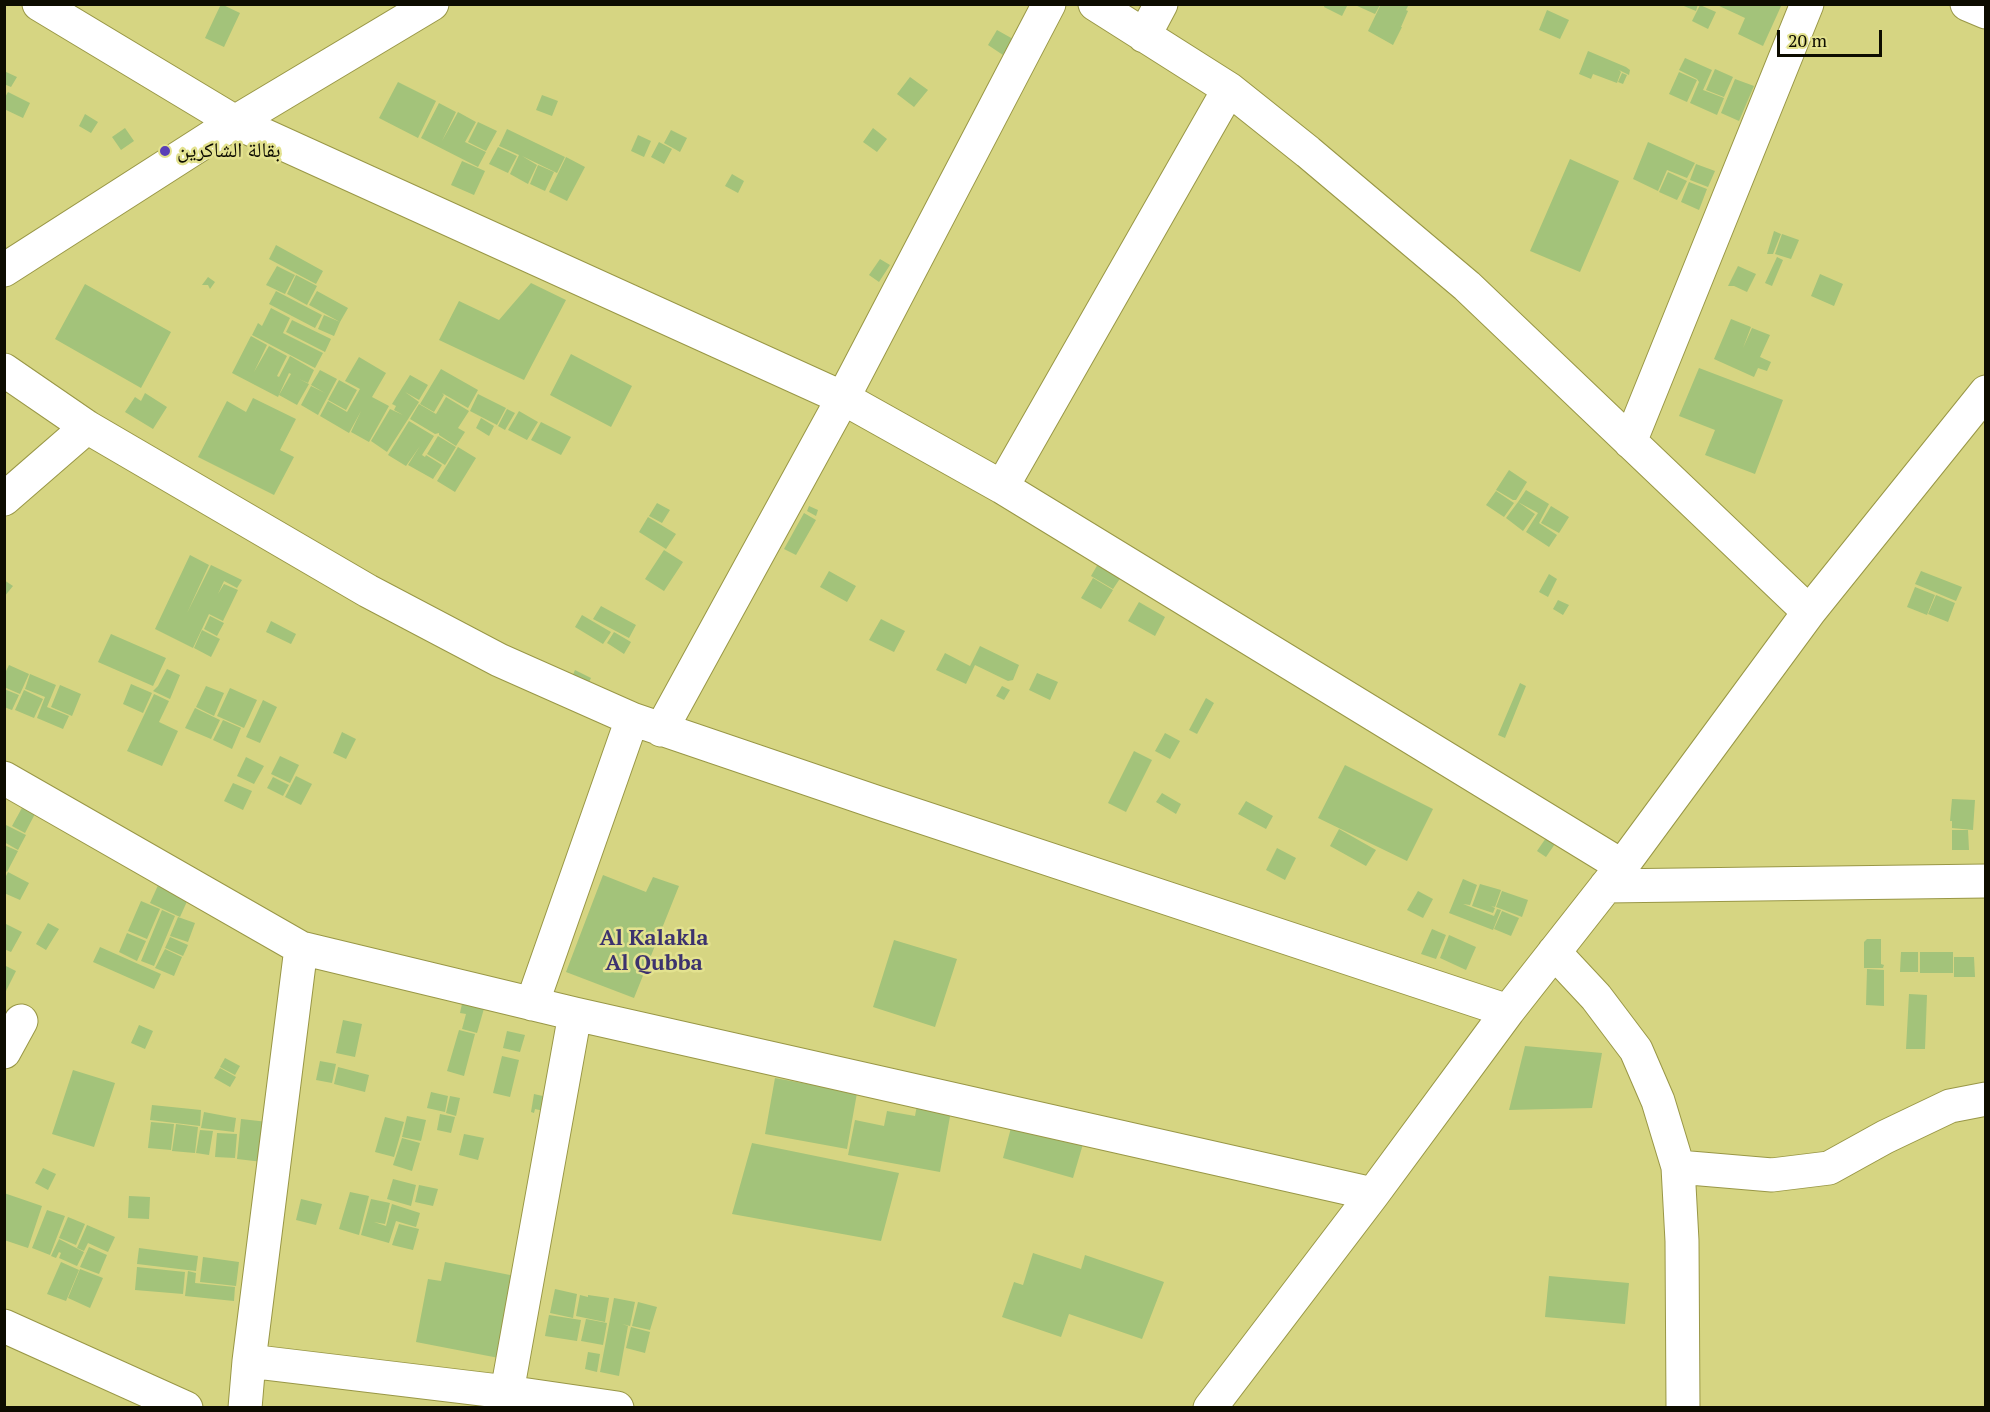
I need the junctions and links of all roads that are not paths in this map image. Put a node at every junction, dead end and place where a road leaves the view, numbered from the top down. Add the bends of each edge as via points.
1 (39, 4) edge
2 (432, 4) edge
3 (1049, 4) edge
4 (1095, 4) edge
5 (1161, 4) edge
6 (1807, 4) edge
7 (1967, 4) edge
8 (1986, 12) edge
9 (1144, 36) junction
10 (1229, 89) junction
11 (235, 122) junction
12 (4, 270) edge
13 (4, 370) edge
14 (1986, 392) edge
15 (843, 398) junction
16 (87, 427) junction
17 (1630, 442) junction
18 (1002, 487) junction
19 (4, 499) edge
20 (1809, 612) junction
21 (647, 724) junction
22 (4, 778) edge
23 (1614, 876) junction
24 (1986, 881) edge
25 (301, 948) junction
26 (1554, 952) junction
27 (532, 1004) junction
28 (1508, 1011) junction
29 (575, 1014) junction
30 (21, 1021) dead end
31 (4, 1052) edge
32 (1986, 1099) edge
33 (1678, 1167) junction
34 (1373, 1194) junction
35 (4, 1326) edge
36 (249, 1361) junction
37 (507, 1392) junction
38 (186, 1407) edge
39 (245, 1407) edge
40 (617, 1407) edge
41 (1210, 1407) edge
42 (1683, 1407) edge

1 - 11 street
2 - 11 street
3 - 15 street
4 - 9 street
5 - 9 street
6 - 17 street
7 - 8 street
9 - 10 street
10 - 17 street via 1467,286
10 - 18 street
11 - 12 street
11 - 15 street
13 - 16 street
14 - 20 street
15 - 18 street
15 - 21 street
16 - 19 street
16 - 21 street via 378,596 499,660
17 - 20 street
18 - 23 street
20 - 23 street
21 - 27 street
21 - 28 street
22 - 25 street
23 - 24 street
23 - 26 street
25 - 27 street
25 - 36 street
26 - 28 street
26 - 33 street via 1596,997 1636,1050 1659,1101
27 - 29 street
28 - 34 street
29 - 34 street
29 - 37 street
30 - 31 street
32 - 33 street via 1950,1106 1829,1168 1772,1175
33 - 42 street
34 - 41 street
35 - 38 street
36 - 37 street
36 - 39 street
37 - 40 street

